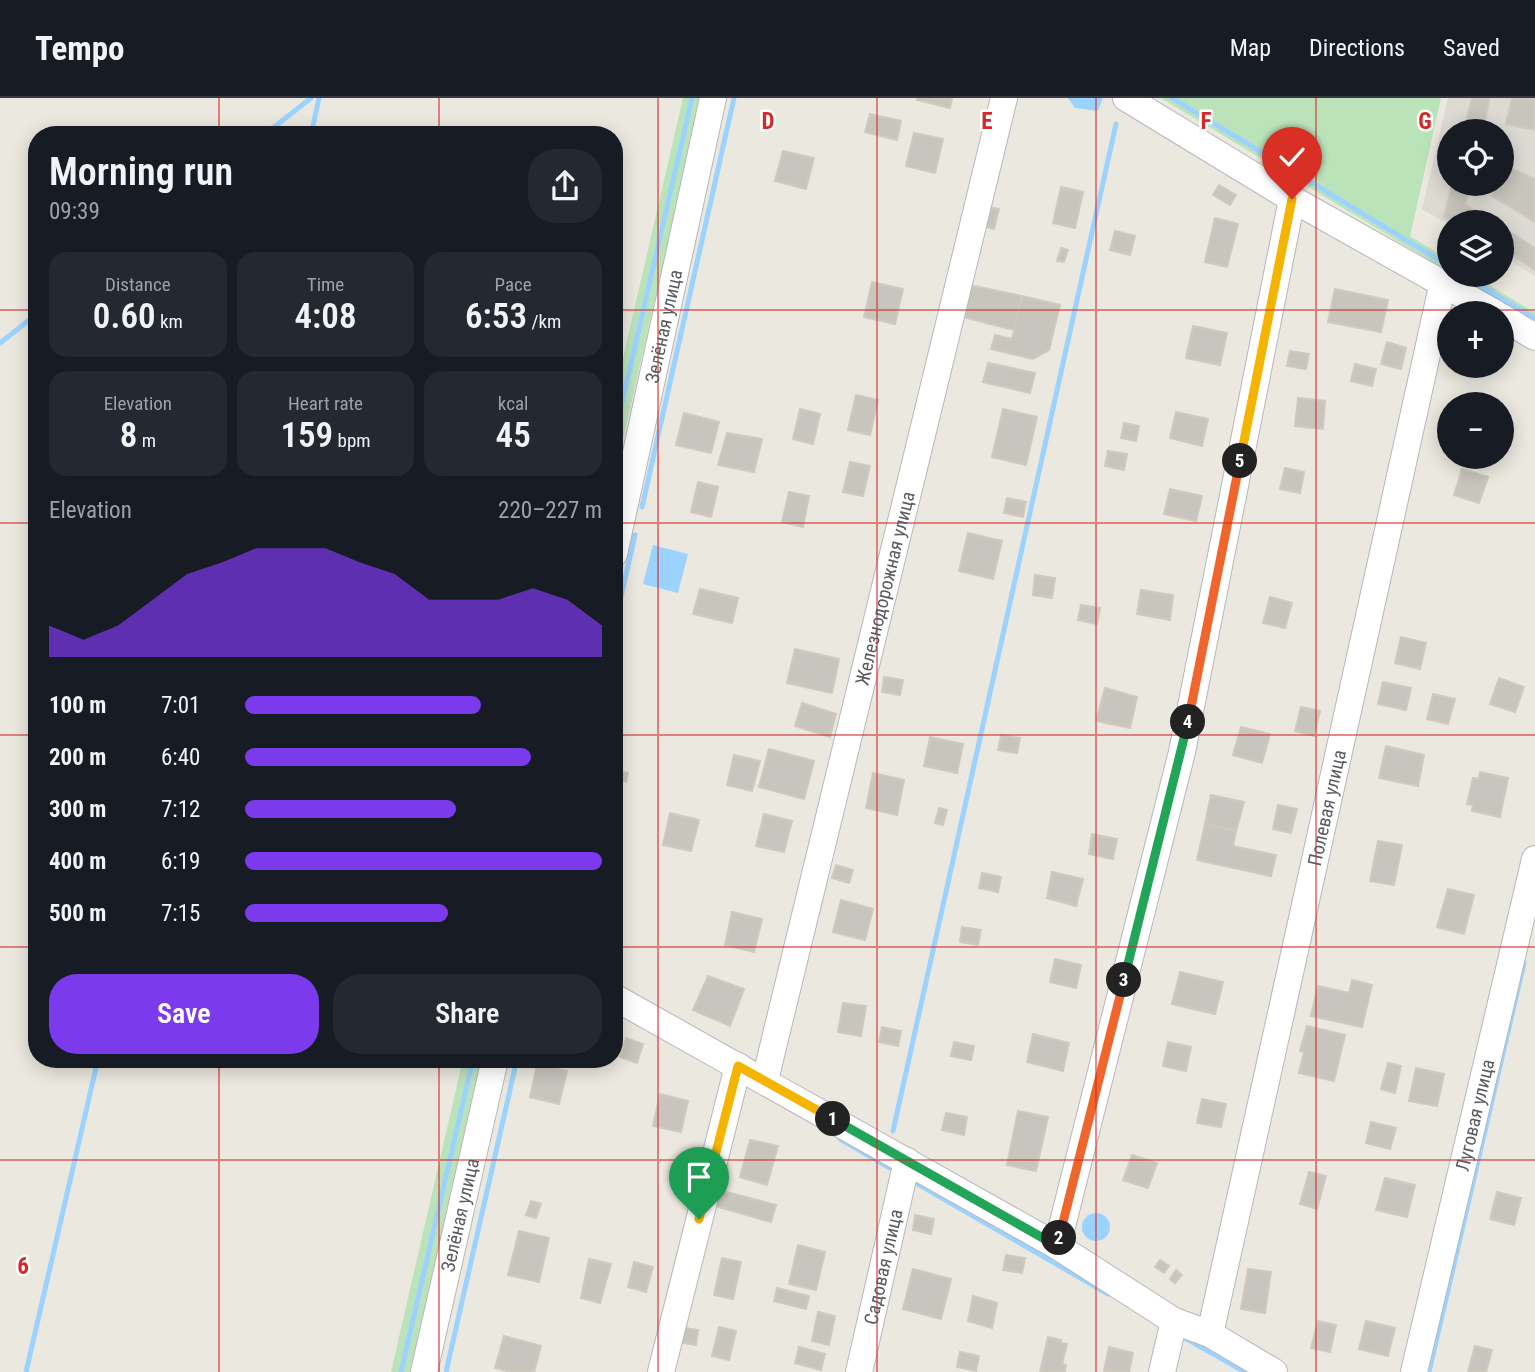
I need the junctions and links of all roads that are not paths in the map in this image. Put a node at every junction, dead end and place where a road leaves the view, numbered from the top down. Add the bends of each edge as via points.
1 (713, 98) edge
2 (1004, 98) edge
3 (1126, 98) edge
4 (1292, 199) junction
5 (1437, 279) edge
6 (1442, 287) edge
7 (1451, 287) edge
8 (1475, 301) edge
9 (1514, 324) edge
10 (1535, 337) edge
11 (623, 513) edge
12 (1535, 859) edge
13 (623, 1002) edge
14 (738, 1066) junction
15 (493, 1068) edge
16 (765, 1080) junction
17 (907, 1161) junction
18 (1057, 1246) junction
19 (1174, 1321) junction
20 (1210, 1335) junction
21 (424, 1372) edge
22 (661, 1372) edge
23 (859, 1372) edge
24 (1162, 1372) edge
25 (1274, 1372) edge
26 (1414, 1372) edge

1 - 11 street, Зелёная улица
2 - 16 street, Железнодорожная улица
3 - 4 street
4 - 5 street
4 - 18 street via 1182,752
6 - 20 street, Полевая улица
7 - 8 street
9 - 10 street
12 - 26 street, Луговая улица
13 - 14 street
14 - 16 street
14 - 22 street
15 - 21 street, Зелёная улица
16 - 17 street
17 - 18 street
17 - 23 street, Садовая улица
18 - 19 street
19 - 20 street
19 - 24 street
20 - 25 street

